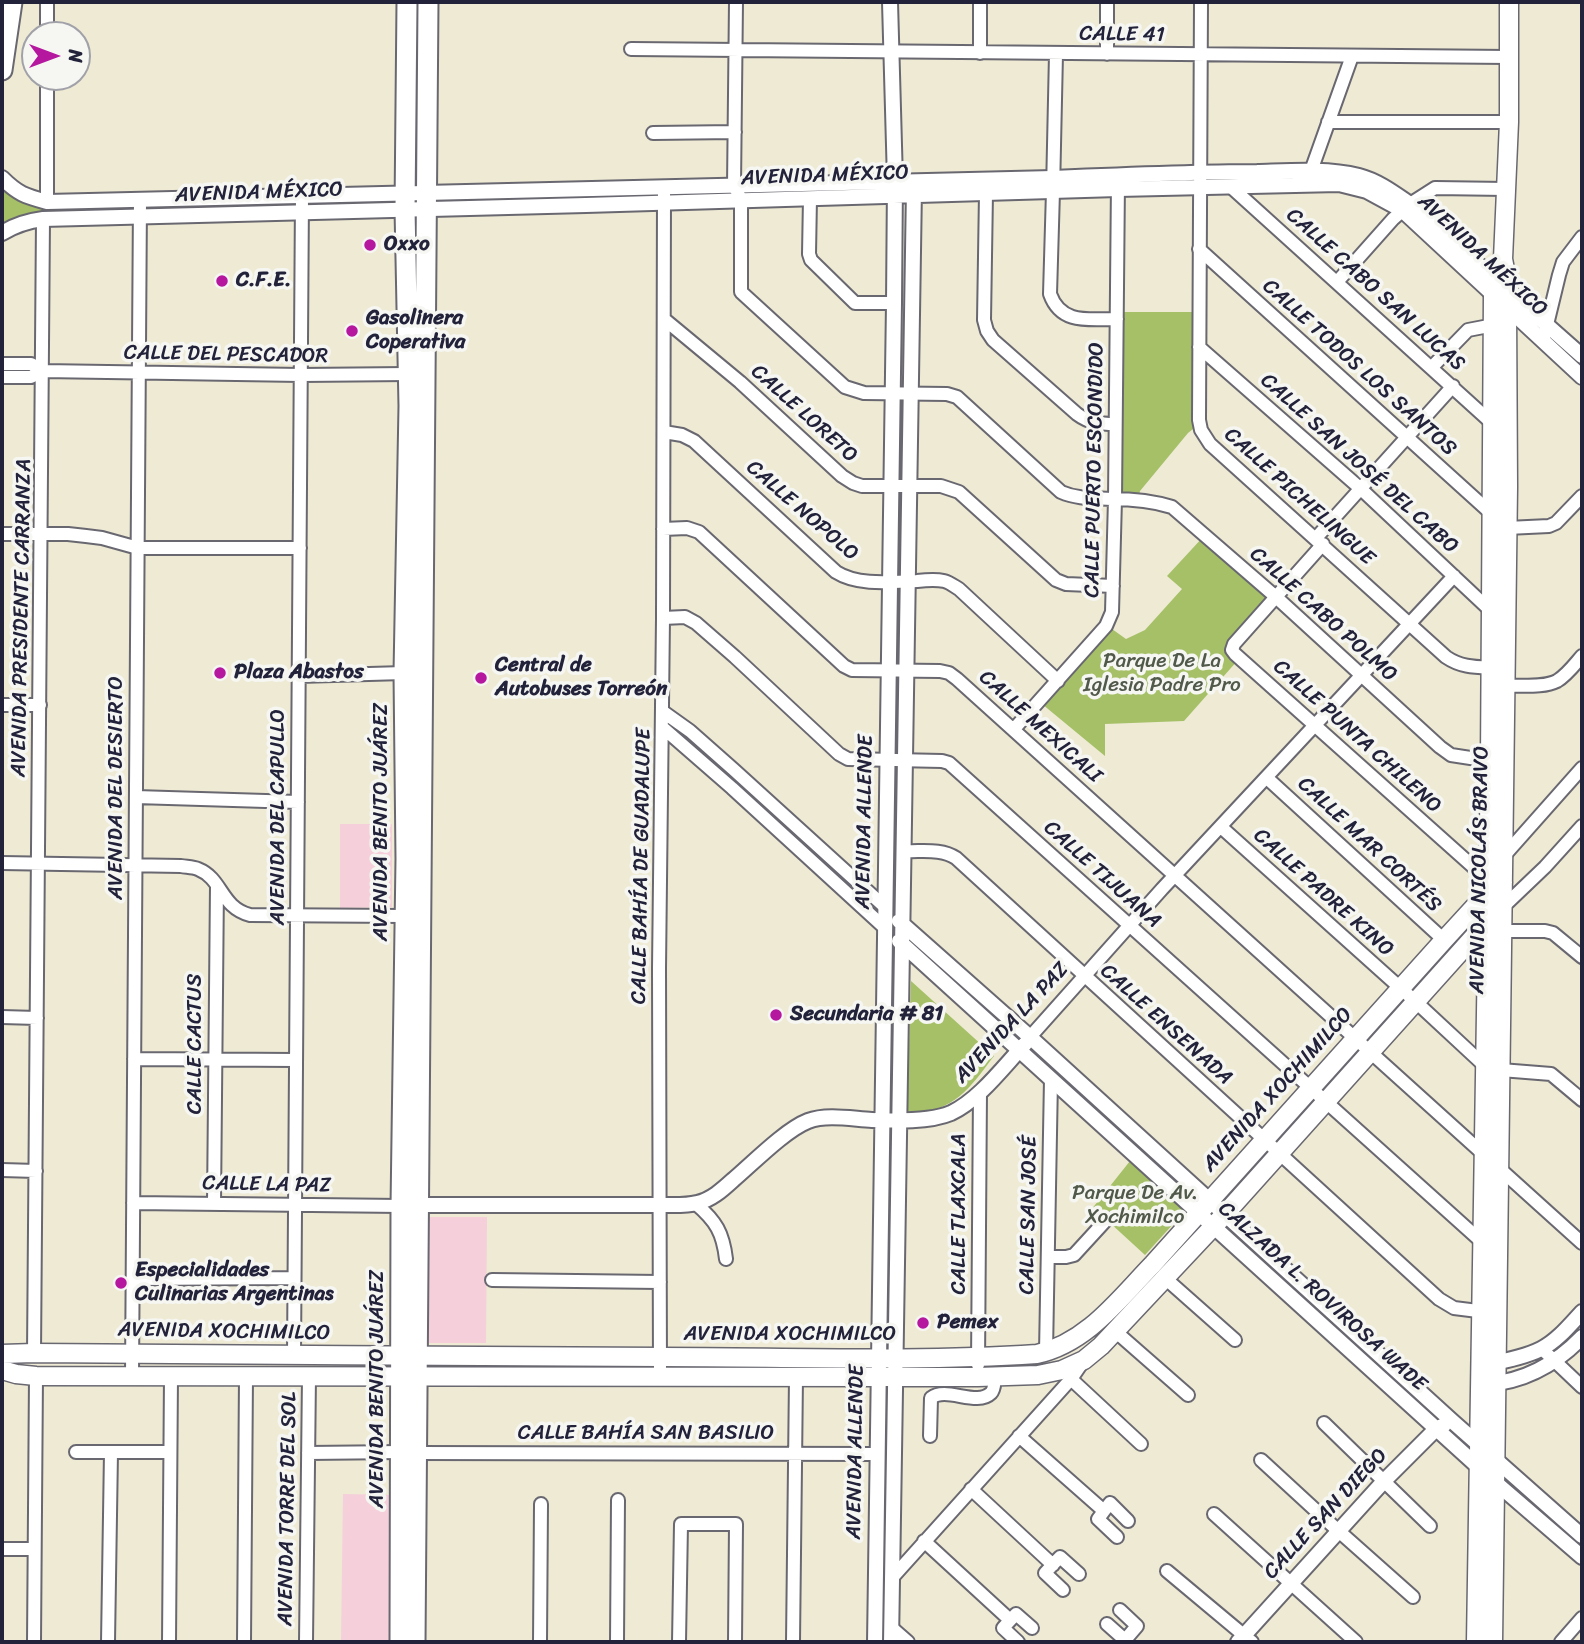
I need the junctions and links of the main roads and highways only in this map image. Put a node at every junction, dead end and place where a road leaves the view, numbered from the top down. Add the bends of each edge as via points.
1 (407, 2) edge
2 (428, 2) edge
3 (1510, 2) edge
4 (10, 6) edge
5 (4, 43) edge
6 (2, 70) edge
7 (1501, 293) junction
8 (409, 405) junction
9 (425, 430) junction
10 (1500, 486) junction
11 (423, 665) junction
12 (404, 673) junction
13 (1501, 674) junction
14 (422, 757) junction
15 (1497, 760) junction
16 (1493, 885) junction
17 (1502, 908) joint
18 (1495, 926) junction
19 (412, 1011) junction
20 (1493, 1069) junction
21 (1489, 1312) junction
22 (2, 1354) edge
23 (409, 1356) junction
24 (2, 1370) edge
25 (1488, 1374) junction
26 (409, 1377) junction
27 (408, 1453) junction
28 (1487, 1463) junction
29 (400, 1642) edge
30 (415, 1642) edge
31 (1476, 1642) edge
32 (1493, 1642) edge

1 - 8 main road, AVENIDA BENITO JUÁREZ
2 - 9 main road, AVENIDA BENITO JUÁREZ
3 - 7 main road, AVENIDA NICOLÁS BRAVO
4 - 5 main road
5 - 6 main road
7 - 10 main road, AVENIDA NICOLÁS BRAVO
7 - 10 main road, AVENIDA NICOLÁS BRAVO via 1494,326 1493,424
8 - 9 main road via 416,424
8 - 12 main road, AVENIDA BENITO JUÁREZ
9 - 11 main road, AVENIDA BENITO JUÁREZ
10 - 13 main road, AVENIDA NICOLÁS BRAVO via 1507,528
10 - 13 main road, AVENIDA NICOLÁS BRAVO via 1493,515 1492,612
11 - 12 main road
11 - 14 main road, AVENIDA BENITO JUÁREZ
12 - 14 main road via 415,695 415,734
12 - 19 main road, AVENIDA BENITO JUÁREZ via 404,916
13 - 15 main road, AVENIDA NICOLÁS BRAVO
14 - 19 main road, AVENIDA BENITO JUÁREZ
15 - 16 main road, AVENIDA NICOLÁS BRAVO
15 - 16 main road, AVENIDA NICOLÁS BRAVO via 1503,857
16 - 17 main road, AVENIDA NICOLÁS BRAVO
16 - 18 main road, AVENIDA NICOLÁS BRAVO
16 - 23 main road, AVENIDA XOCHIMILCO via 1153,1264 1093,1325 1063,1346 1037,1354 978,1358
17 - 18 main road, AVENIDA XOCHIMILCO
18 - 20 main road, AVENIDA NICOLÁS BRAVO
18 - 26 main road, AVENIDA XOCHIMILCO via 1416,1002 1101,1346 1062,1370 986,1377
19 - 23 main road, AVENIDA BENITO JUÁREZ
20 - 21 main road, AVENIDA NICOLÁS BRAVO via 1499,1168
20 - 21 main road, AVENIDA NICOLÁS BRAVO via 1484,1155 1482,1242
21 - 25 main road, AVENIDA NICOLÁS BRAVO
22 - 23 main road, AVENIDA XOCHIMILCO
23 - 26 main road, AVENIDA BENITO JUÁREZ
24 - 26 main road, AVENIDA XOCHIMILCO via 36,1376
25 - 28 main road, AVENIDA NICOLÁS BRAVO
25 - 28 main road, AVENIDA NICOLÁS BRAVO via 1478,1444
26 - 27 main road, AVENIDA BENITO JUÁREZ
27 - 29 main road, AVENIDA BENITO JUÁREZ
27 - 30 main road, AVENIDA BENITO JUÁREZ
28 - 31 main road
28 - 32 main road, AVENIDA NICOLÁS BRAVO via 1495,1482

